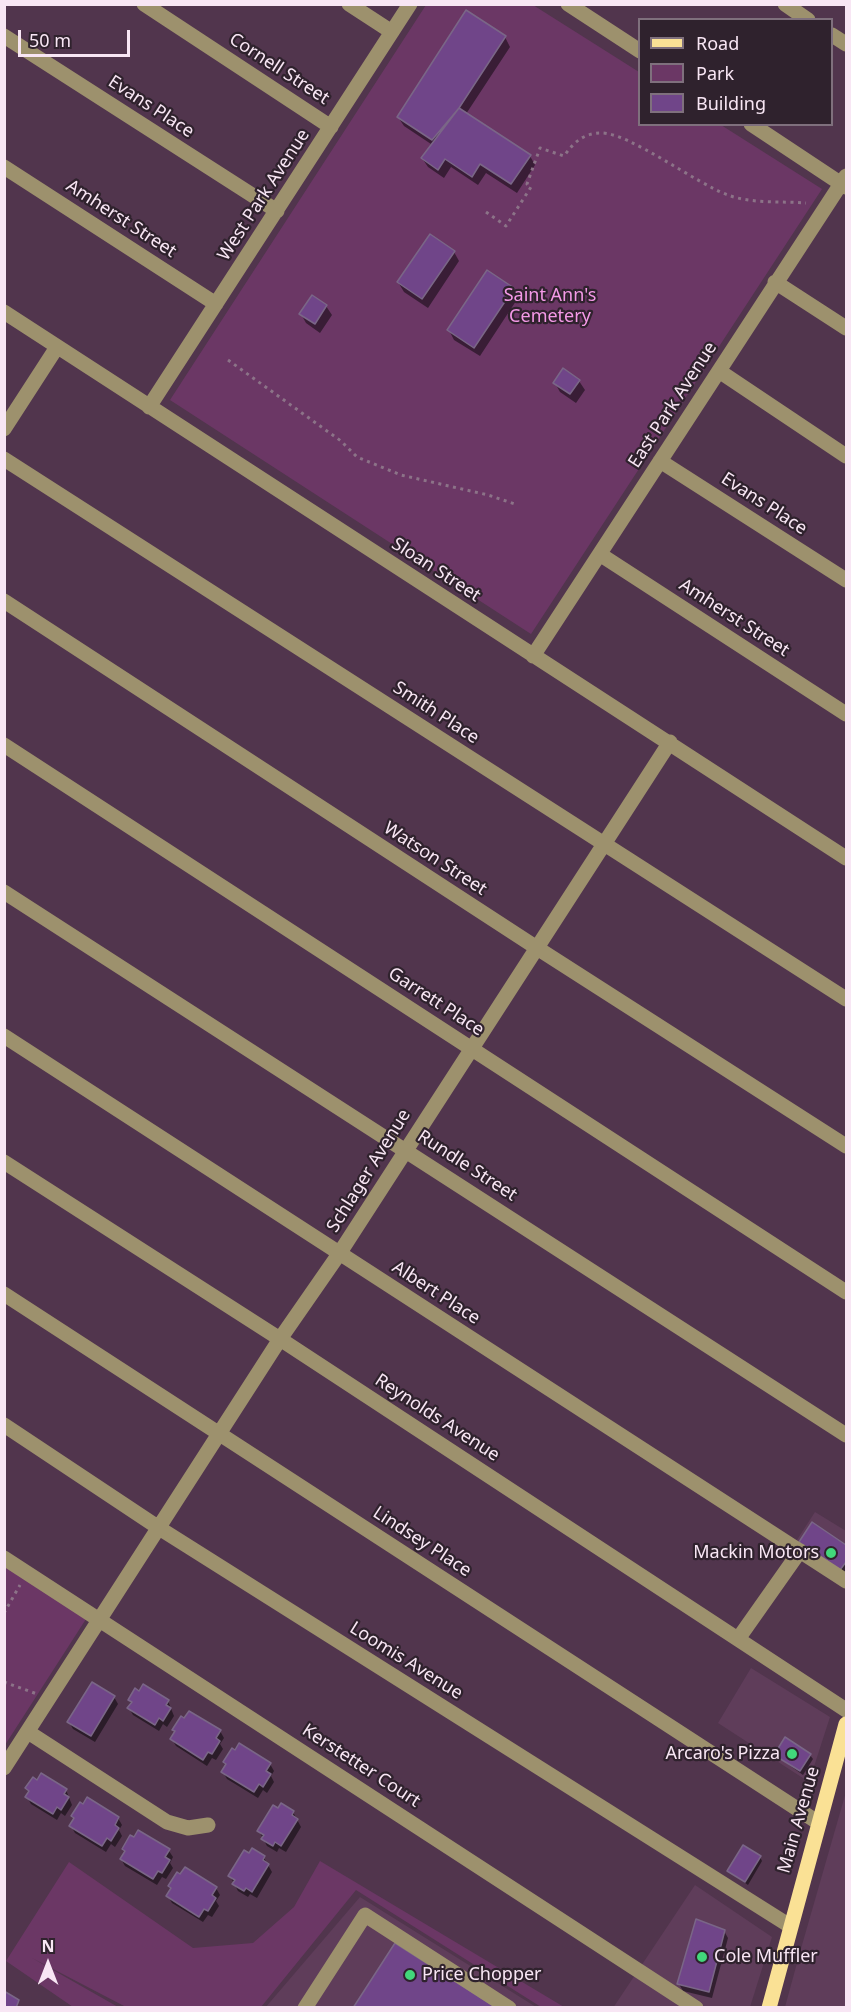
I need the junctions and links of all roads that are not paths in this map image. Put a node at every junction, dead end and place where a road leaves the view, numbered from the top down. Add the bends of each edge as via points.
1 (144, 4) edge
2 (349, 4) edge
3 (410, 4) edge
4 (568, 4) edge
5 (785, 4) edge
6 (805, 18) edge
7 (392, 32) junction
8 (833, 35) edge
9 (4, 36) edge
10 (846, 44) edge
11 (638, 50) edge
12 (754, 126) edge
13 (331, 127) junction
14 (4, 166) edge
15 (845, 182) edge
16 (277, 211) junction
17 (775, 282) junction
18 (216, 304) junction
19 (4, 312) edge
20 (846, 328) edge
21 (57, 347) junction
22 (718, 371) junction
23 (149, 407) junction
24 (4, 429) edge
25 (846, 456) edge
26 (4, 459) edge
27 (660, 461) junction
28 (601, 555) junction
29 (846, 580) edge
30 (4, 601) edge
31 (533, 656) junction
32 (846, 714) edge
33 (670, 742) junction
34 (4, 745) edge
35 (603, 843) junction
36 (846, 858) edge
37 (4, 892) edge
38 (537, 948) junction
39 (846, 999) edge
40 (4, 1036) edge
41 (470, 1048) junction
42 (846, 1146) edge
43 (405, 1149) junction
44 (4, 1162) edge
45 (339, 1254) junction
46 (846, 1292) edge
47 (4, 1294) edge
48 (280, 1339) junction
49 (4, 1425) edge
50 (220, 1435) junction
51 (846, 1435) edge
52 (159, 1528) junction
53 (800, 1551) junction
54 (4, 1558) edge
55 (846, 1581) edge
56 (100, 1620) junction
57 (738, 1639) junction
58 (846, 1710) edge
59 (846, 1724) edge
60 (28, 1732) junction
61 (4, 1768) edge
62 (819, 1823) junction
63 (208, 1826) dead end
64 (790, 1926) junction
65 (305, 2007) edge
66 (509, 2007) edge
67 (696, 2007) edge
68 (769, 2007) edge

1 - 13 street, Cornell Street
2 - 7 street
3 - 7 street, West Park Avenue
4 - 11 street
5 - 6 street
7 - 13 street, West Park Avenue
8 - 10 street
9 - 16 street, Evans Place
12 - 15 street
13 - 16 street, West Park Avenue
14 - 18 street, Amherst Street
15 - 17 street, East Park Avenue
16 - 18 street, West Park Avenue
17 - 20 street
17 - 22 street, East Park Avenue
18 - 23 street, West Park Avenue
19 - 21 street, Sloan Street
21 - 23 street, Sloan Street
21 - 24 street
22 - 25 street
22 - 27 street, East Park Avenue
23 - 31 street, Sloan Street
26 - 35 street, Smith Place
27 - 28 street, East Park Avenue
27 - 29 street, Evans Place
28 - 31 street, East Park Avenue
28 - 32 street, Amherst Street
30 - 38 street, Watson Street
31 - 33 street, Sloan Street
33 - 35 street, Schlager Avenue
33 - 36 street, Sloan Street
34 - 41 street, Garrett Place
35 - 38 street, Schlager Avenue
35 - 39 street, Smith Place
37 - 43 street, Rundle Street
38 - 41 street, Schlager Avenue
38 - 42 street, Watson Street
40 - 45 street, Albert Place
41 - 43 street, Schlager Avenue
41 - 46 street, Garrett Place
43 - 45 street, Schlager Avenue
43 - 51 street, Rundle Street
44 - 48 street, Reynolds Avenue
45 - 48 street, Schlager Avenue
45 - 53 street, Albert Place
47 - 50 street, Lindsey Place
48 - 50 street, Schlager Avenue
48 - 57 street, Reynolds Avenue
49 - 52 street, Loomis Avenue
50 - 52 street, Schlager Avenue
50 - 62 street, Lindsey Place
52 - 56 street, Schlager Avenue
52 - 64 street, Loomis Avenue
53 - 55 street, Albert Place
53 - 57 street
54 - 56 street, Kerstetter Court
56 - 60 street, Schlager Avenue
56 - 67 street, Kerstetter Court
57 - 58 street, Reynolds Avenue
59 - 62 main road, Main Avenue
60 - 61 street, Schlager Avenue
60 - 63 street via 167,1822 188,1828
62 - 64 main road, Main Avenue
64 - 68 main road, Main Avenue
65 - 66 street via 365,1915

